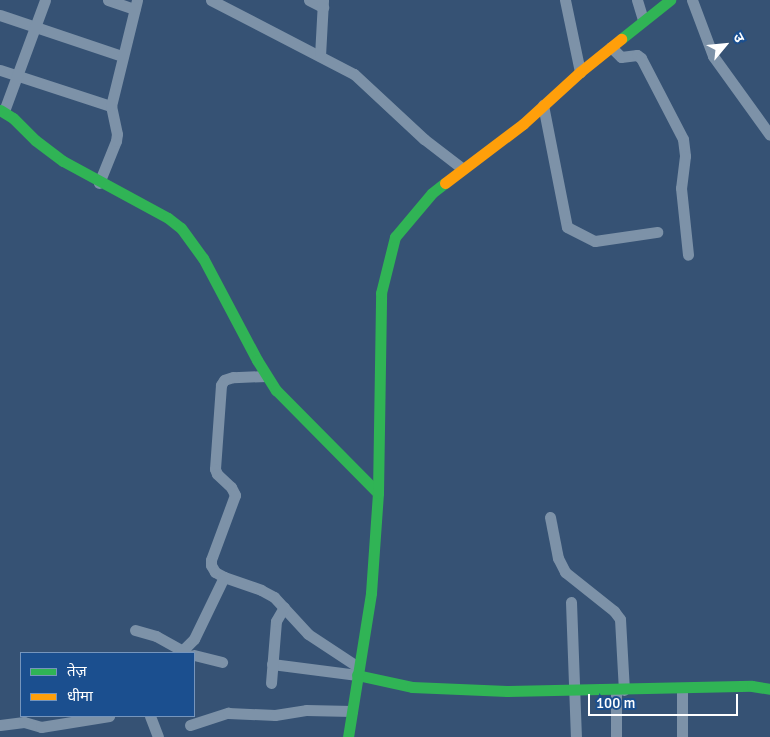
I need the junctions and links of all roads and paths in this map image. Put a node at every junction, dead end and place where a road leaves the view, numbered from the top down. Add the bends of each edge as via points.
1 (45, 0) edge
2 (108, 0) edge
3 (211, 0) edge
4 (309, 0) edge
5 (566, 0) edge
6 (637, 0) edge
7 (670, 0) edge
8 (692, 0) edge
9 (136, 4) edge
10 (323, 4) edge
11 (0, 15) edge
12 (643, 20) junction
13 (35, 27) junction
14 (611, 47) junction
15 (122, 56) junction
16 (320, 56) junction
17 (0, 70) edge
18 (580, 72) junction
19 (17, 77) junction
20 (111, 106) junction
21 (543, 106) junction
22 (2, 110) edge
23 (770, 135) edge
24 (463, 169) junction
25 (100, 183) junction
26 (657, 232) dead end
27 (688, 255) dead end
28 (266, 376) junction
29 (378, 494) junction
30 (550, 517) dead end
31 (224, 578) junction
32 (571, 602) dead end
33 (284, 607) junction
34 (135, 630) dead end
35 (184, 652) edge
36 (187, 652) edge
37 (195, 655) edge
38 (222, 662) dead end
39 (272, 664) junction
40 (358, 671) junction
41 (271, 684) dead end
42 (575, 688) junction
43 (682, 688) junction
44 (770, 689) edge
45 (620, 690) junction
46 (352, 712) junction
47 (103, 717) edge
48 (150, 717) edge
49 (0, 725) edge
50 (190, 725) dead end
51 (158, 737) edge
52 (348, 737) edge
53 (576, 737) edge
54 (616, 737) edge
55 (682, 737) edge

1 - 13 street
2 - 9 street
3 - 16 street
4 - 10 street
5 - 18 street
6 - 12 street
7 - 12 street
8 - 23 street via 713,56
9 - 15 street
10 - 16 street
11 - 13 street
12 - 14 street
13 - 15 street
13 - 19 street
14 - 18 street
14 - 27 street via 621,57 637,55 641,58 683,139 685,156 681,188
15 - 20 street
16 - 24 street via 360,78 424,139
17 - 19 street
18 - 21 street
19 - 20 street
19 - 22 street
20 - 25 street via 117,134
21 - 24 street
21 - 26 street via 567,227 596,241
22 - 25 street via 47,149
24 - 29 street via 432,193 395,237 387,265 381,293
25 - 28 street via 168,218 190,238
28 - 29 street
28 - 31 street via 228,378 220,390 215,469 235,495 211,560 213,569
29 - 40 street via 371,594
30 - 45 street via 558,558 565,572 620,619
31 - 33 street via 261,590
31 - 36 street
32 - 42 street
33 - 39 street via 276,622
33 - 40 street via 316,641
34 - 35 street via 156,636
37 - 38 street
39 - 40 street
39 - 41 street
40 - 42 street via 412,687 507,691
40 - 46 street
42 - 45 street
42 - 53 street
43 - 44 street via 752,686
43 - 45 street
43 - 55 street
45 - 54 street
46 - 50 street via 228,713
46 - 52 street
47 - 49 street via 41,727 24,722
48 - 51 street

